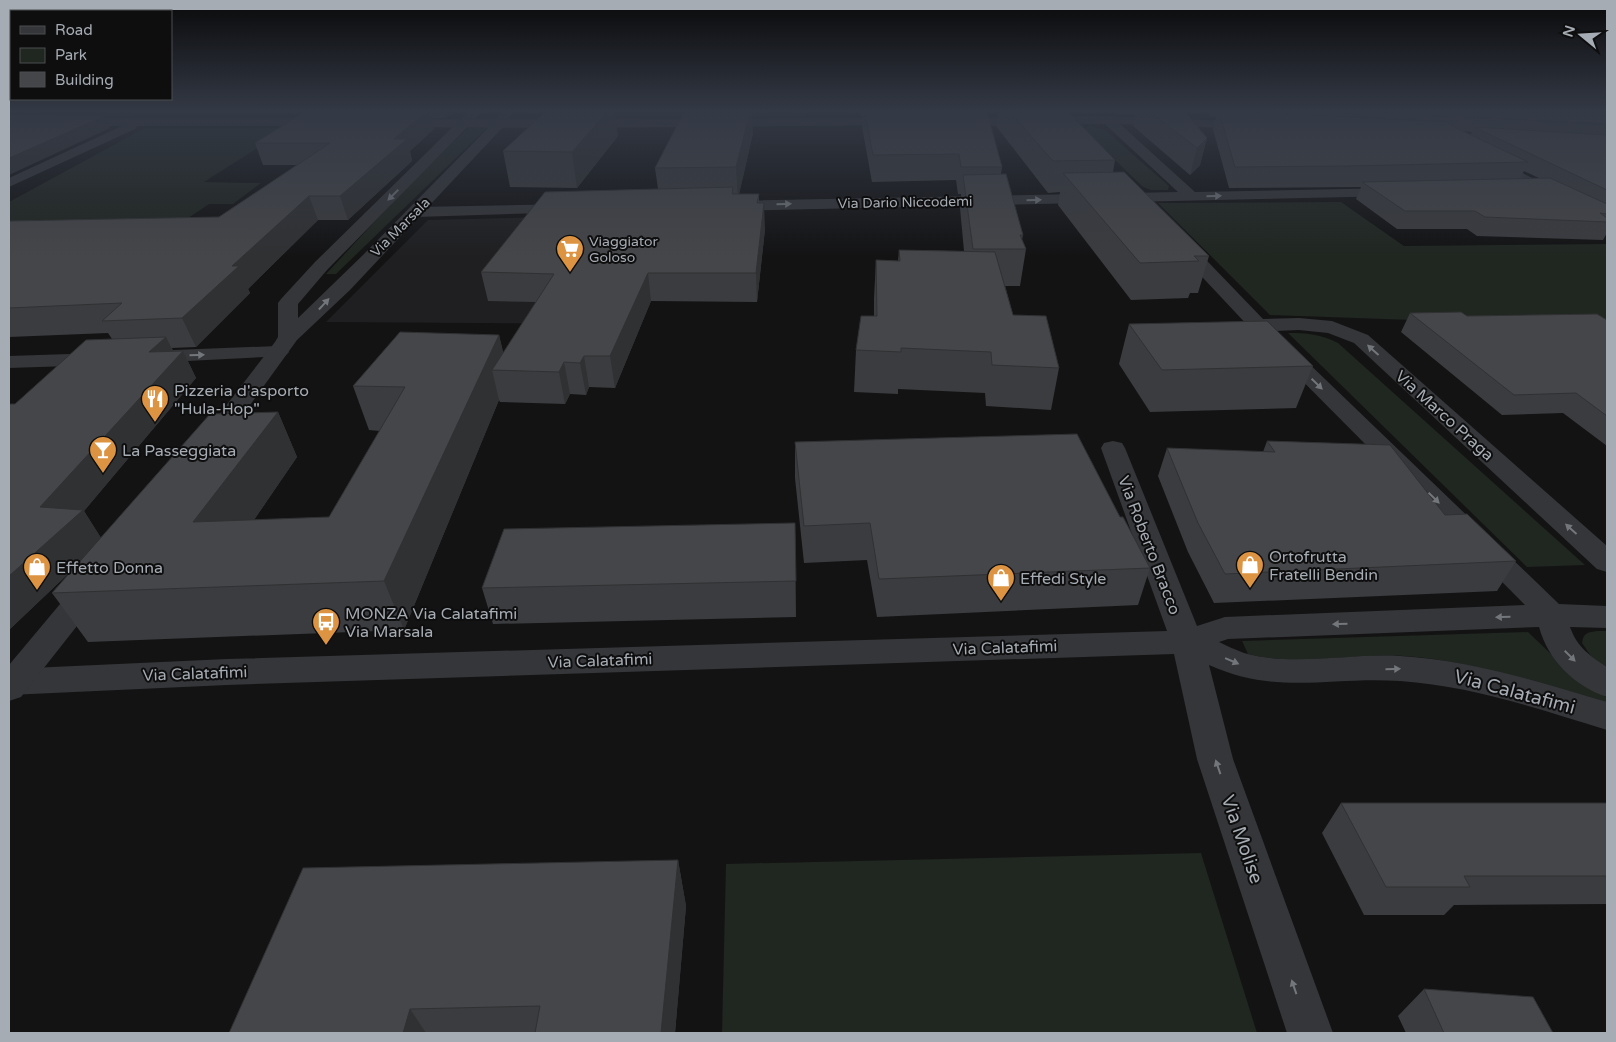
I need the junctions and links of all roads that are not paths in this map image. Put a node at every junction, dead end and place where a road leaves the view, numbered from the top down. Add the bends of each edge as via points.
1 (59, 160) edge
2 (427, 160) edge
3 (465, 160) edge
4 (1151, 160) edge
5 (1486, 160) edge
6 (9, 183) edge
7 (1123, 183) edge
8 (1509, 189) edge
9 (1544, 189) junction
10 (1410, 192) edge
11 (1192, 197) junction
12 (711, 206) edge
13 (582, 208) edge
14 (1147, 208) junction
15 (416, 212) junction
16 (1607, 220) edge
17 (1169, 232) edge
18 (1258, 325) junction
19 (283, 345) junction
20 (9, 362) edge
21 (1113, 448) dead end
22 (194, 463) edge
23 (1607, 562) edge
24 (105, 570) edge
25 (1551, 615) junction
26 (1607, 616) edge
27 (1187, 642) junction
28 (10, 684) edge
29 (1607, 684) edge
30 (1607, 716) edge
31 (1310, 1033) edge

1 - 6 street
2 -> 19 street, Via Marsala via 321,266 288,304
3 - 15 street, Via Marsala
4 - 11 street
5 - 9 street
7 - 14 street
8 - 9 street
9 - 16 street
11 -> 10 street, Via Dario Niccodemi
11 - 14 street, Via Dario Niccodemi
12 -> 14 street, Via Dario Niccodemi
13 - 15 street
19 -> 15 street, Via Marsala
17 - 18 street
23 -> 18 street, Via Marco Praga via 1361,339 1332,327
18 -> 25 street
20 -> 19 street via 123,358
19 - 22 street, Via Marsala
21 - 27 street, Via Roberto Bracco
24 - 28 street
25 - 26 street, Via Calatafimi
25 -> 27 street, Via Calatafimi via 1225,628
25 -> 29 street via 1560,644 1566,652
27 - 28 street, Via Calatafimi via 227,672
27 -> 30 street, Via Calatafimi via 1238,664 1268,670 1398,668 1450,673
31 -> 27 street, Via Molise via 1215,759

